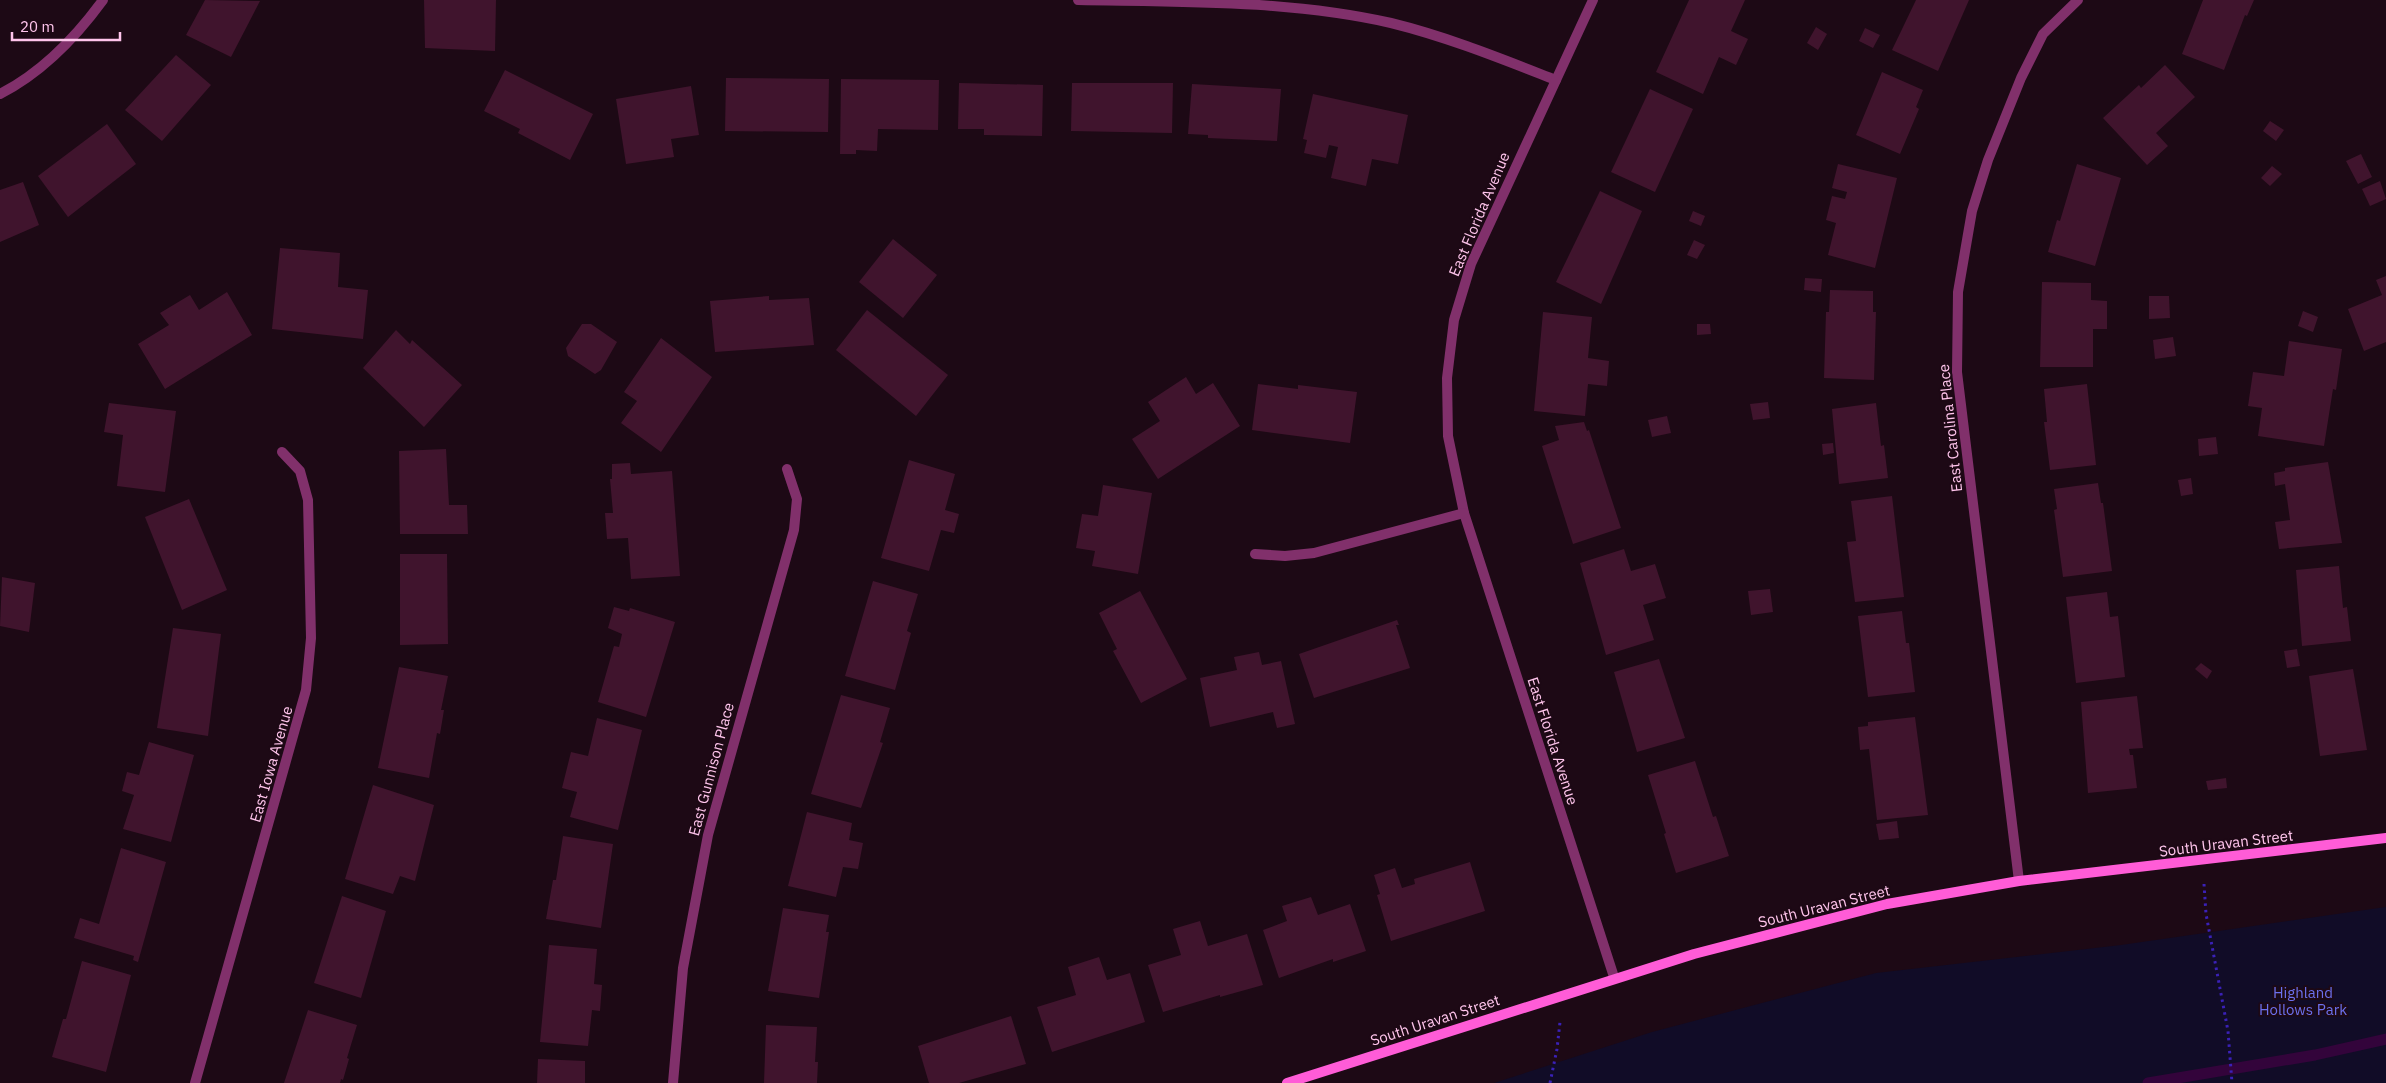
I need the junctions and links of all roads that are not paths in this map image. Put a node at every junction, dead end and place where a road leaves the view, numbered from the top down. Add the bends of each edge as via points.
1 (103, 0) edge
2 (1078, 0) edge
3 (1593, 0) edge
4 (2078, 0) edge
5 (1556, 80) junction
6 (0, 94) edge
7 (282, 452) dead end
8 (787, 469) dead end
9 (1464, 513) junction
10 (1255, 554) dead end
11 (2386, 838) edge
12 (2019, 882) junction
13 (1614, 978) junction
14 (195, 1083) edge
15 (673, 1083) edge
16 (1287, 1083) edge

1 - 6 street via 49,60
2 - 5 street via 1218,2 1305,8 1400,26 1475,48
3 - 5 street, East Florida Avenue
4 - 12 street, East Carolina Place via 2043,34 2021,78 1988,160 1972,212 1958,292 1957,372
5 - 9 street, East Florida Avenue via 1471,264 1454,320 1447,378 1448,436
7 - 14 street, East Iowa Avenue via 300,471 308,500 311,638 306,690
8 - 15 street, East Gunnison Place via 797,499 794,530 708,835 683,968
9 - 10 street via 1314,553 1285,556
9 - 13 street, East Florida Avenue
11 - 12 street, South Uravan Street
12 - 13 street, South Uravan Street via 1888,904
13 - 16 street, South Uravan Street

